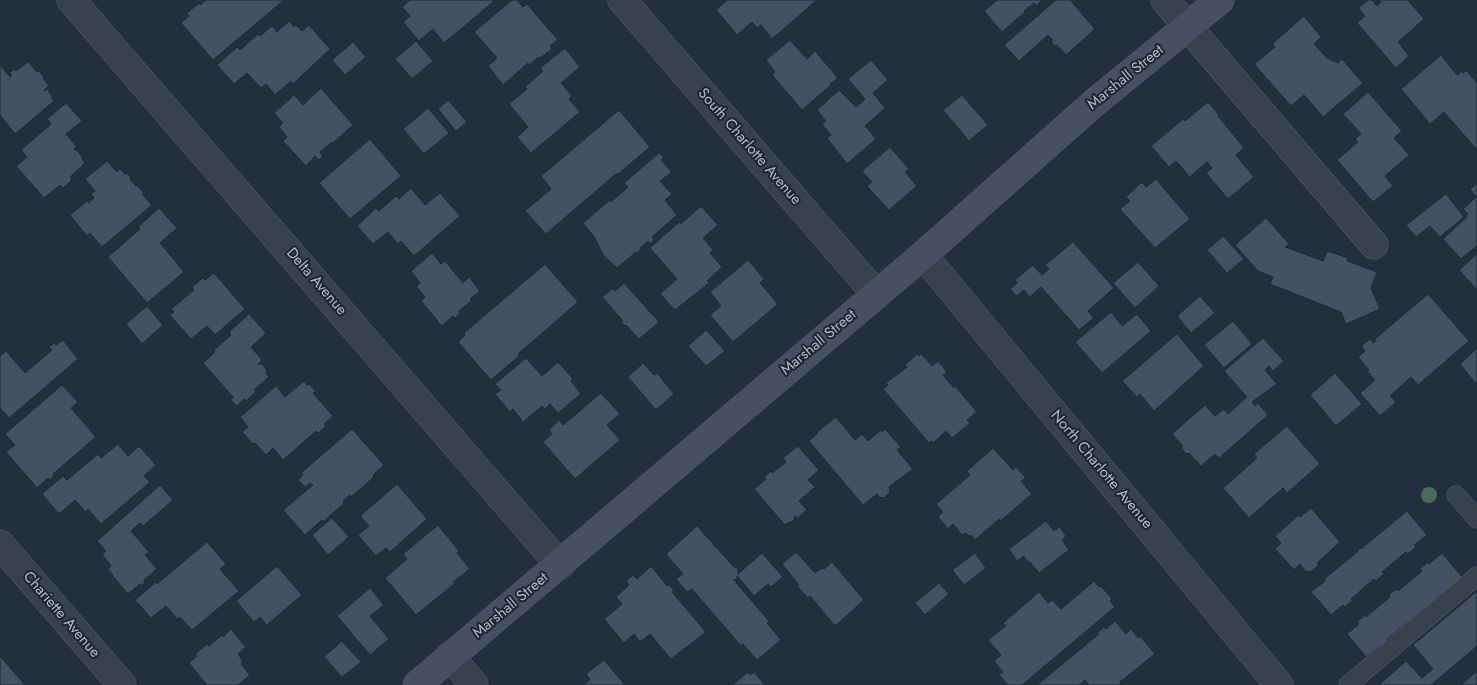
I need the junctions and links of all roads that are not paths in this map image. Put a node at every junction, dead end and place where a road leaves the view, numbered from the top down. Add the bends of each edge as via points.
1 (71, 0) edge
2 (622, 0) edge
3 (1165, 0) edge
4 (1220, 0) edge
5 (1188, 27) junction
6 (1374, 245) dead end
7 (923, 255) junction
8 (876, 294) junction
9 (1456, 494) dead end
10 (1477, 519) edge
11 (0, 544) edge
12 (560, 565) junction
13 (1477, 576) edge
14 (450, 656) junction
15 (122, 685) edge
16 (417, 685) edge
17 (474, 685) edge
18 (1279, 685) edge
19 (1348, 685) edge

1 - 12 street, Delta Avenue
2 - 8 street, South Charlotte Avenue
3 - 5 street
4 - 5 street, Marshall Street
5 - 6 street
5 - 7 street, Marshall Street via 1094,104
7 - 8 street, Marshall Street
7 - 18 street, North Charlotte Avenue
8 - 12 street, Marshall Street
9 - 10 lane
11 - 15 street, Chariette Avenue
12 - 14 street, Marshall Street
13 - 19 lane
14 - 16 street, Marshall Street
14 - 17 street

